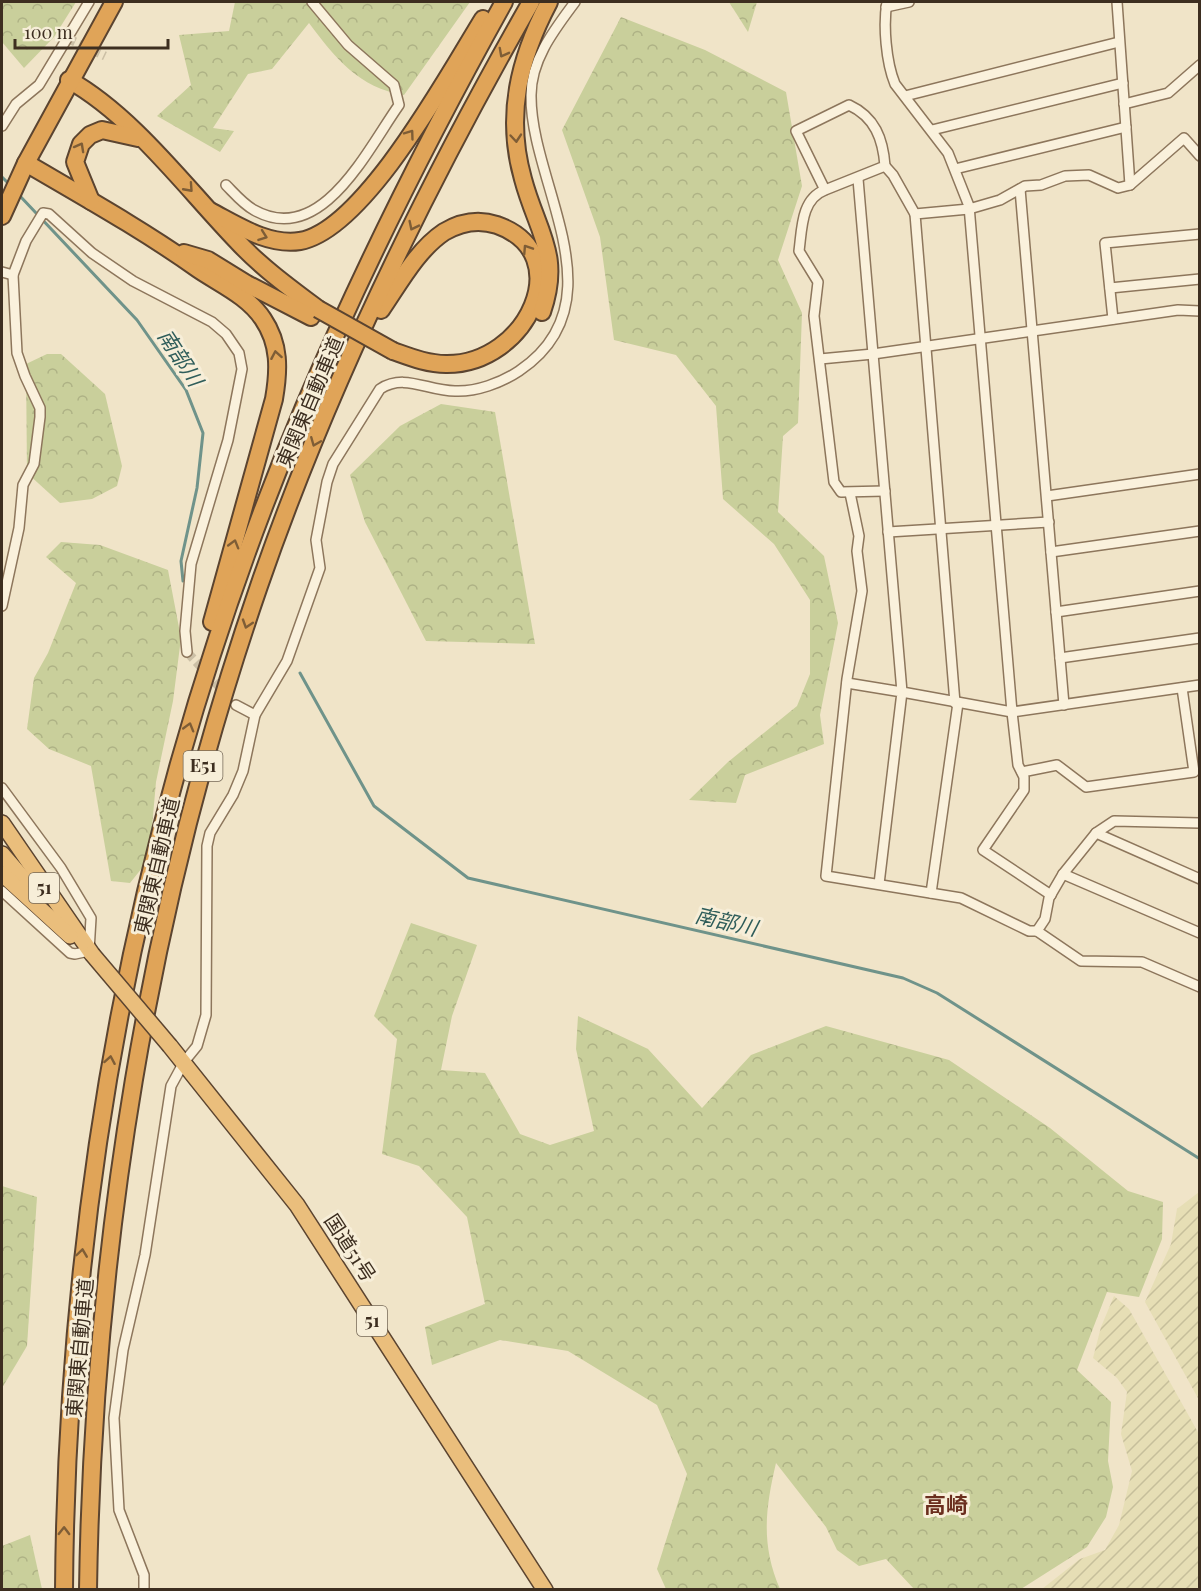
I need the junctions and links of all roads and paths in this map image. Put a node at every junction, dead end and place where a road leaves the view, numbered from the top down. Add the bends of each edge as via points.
1 (89, 2) edge
2 (114, 2) edge
3 (312, 2) edge
4 (494, 2) edge
5 (504, 2) edge
6 (531, 2) edge
7 (549, 2) edge
8 (575, 2) edge
9 (909, 2) edge
10 (1117, 2) edge
11 (886, 4) edge
12 (1119, 42) junction
13 (1200, 65) edge
14 (69, 80) junction
15 (1123, 83) junction
16 (905, 96) junction
17 (1124, 104) junction
18 (2, 126) edge
19 (1126, 127) junction
20 (932, 129) junction
21 (141, 139) junction
22 (1200, 156) edge
23 (26, 162) junction
24 (885, 166) junction
25 (955, 169) junction
26 (858, 179) junction
27 (1130, 184) junction
28 (226, 185) dead end
29 (1020, 189) junction
30 (825, 190) junction
31 (91, 201) junction
32 (969, 209) junction
33 (210, 211) junction
34 (915, 214) junction
35 (2, 216) edge
36 (1200, 234) edge
37 (174, 251) junction
38 (2, 272) edge
39 (13, 275) junction
40 (1200, 279) edge
41 (1110, 288) junction
42 (1200, 311) edge
43 (315, 313) junction
44 (1113, 319) junction
45 (1032, 331) junction
46 (980, 338) junction
47 (926, 346) junction
48 (873, 354) junction
49 (390, 355) junction
50 (820, 359) junction
51 (325, 418) junction
52 (1200, 474) edge
53 (885, 491) junction
54 (850, 493) junction
55 (1047, 496) junction
56 (1049, 522) junction
57 (996, 525) junction
58 (940, 528) junction
59 (1200, 531) edge
60 (888, 532) junction
61 (1051, 552) junction
62 (1200, 591) edge
63 (2, 606) edge
64 (1056, 612) junction
65 (1200, 638) edge
66 (188, 652) tunnel mouth
67 (1060, 658) junction
68 (847, 682) junction
69 (1200, 685) edge
70 (1182, 688) junction
71 (902, 692) junction
72 (197, 702) junction
73 (956, 703) junction
74 (236, 705) tunnel mouth
75 (1064, 705) junction
76 (1012, 712) junction
77 (255, 715) junction
78 (1022, 772) junction
79 (2, 788) edge
80 (2, 823) edge
81 (1200, 823) edge
82 (1096, 833) junction
83 (2, 852) edge
84 (2, 874) edge
85 (1063, 874) junction
86 (1200, 879) edge
87 (41, 883) junction
88 (879, 884) junction
89 (2, 891) edge
90 (931, 893) junction
91 (1051, 895) junction
92 (59, 925) junction
93 (1037, 932) junction
94 (1200, 933) edge
95 (90, 952) junction
96 (1200, 987) edge
97 (184, 1062) junction
98 (64, 1590) edge
99 (88, 1590) edge
100 (144, 1590) edge
101 (545, 1590) edge

1 - 18 street via 39,85 16,104
2 - 14 highway
3 - 28 street via 348,45 394,85 399,105 350,176 330,199 306,216 282,219 266,215
33 -> 4 highway via 274,240 298,241 326,232 368,190 412,132
5 - 72 highway, 東関東自動車道 / E51 via 404,191 332,341 267,500
6 -> 51 highway, 東関東自動車道 / E51 via 425,200
7 -> 49 highway via 521,66 514,113 523,182 549,250 549,291 537,323 515,350 474,371 425,373
8 - 77 street via 540,56 531,93 536,134 568,261 565,301 555,330 537,357 498,383 455,392 404,381 380,389 333,464 316,540 320,568 287,661
9 - 11 street
10 - 12 street
11 - 16 street via 891,74
12 - 15 street
12 - 16 street
13 - 17 street via 1168,93
14 - 21 highway via 91,93
14 - 23 highway
15 - 17 street
15 - 20 street
16 - 20 street
17 - 19 street
19 - 25 street
19 - 27 street
20 - 25 street
31 -> 21 highway via 75,162 81,144 102,130
21 -> 33 highway
22 - 27 street via 1184,138
23 - 31 highway
23 - 35 highway
24 - 26 street
24 - 30 street via 881,138 873,123 849,105 796,131
24 - 34 street
25 - 32 street
26 - 30 street
26 - 48 street
27 - 29 street via 1118,188 1081,174
29 - 32 street
29 - 45 street
30 - 50 street via 806,206 799,250 818,282 814,316
31 - 37 highway
32 - 34 street
32 - 46 street
33 - 43 highway via 260,264
34 - 47 street
36 - 41 street via 1106,243
37 - 43 highway via 208,260 247,284
72 -> 37 highway via 206,641 274,399 278,361 269,330 255,309
38 - 39 street
39 - 63 street via 17,353 40,408 40,417 34,464 23,485 19,528
39 - 66 street via 39,216 49,214 93,253 133,281 212,322 239,353 242,369 228,440 191,564 185,631
40 - 41 street
41 - 44 street
42 - 44 street via 1178,310
43 - 49 highway, bridge
44 - 45 street
45 - 46 street
45 - 55 street
46 - 47 street
46 - 57 street
47 - 48 street
47 - 58 street
48 - 50 street
48 - 53 street
49 -> 51 highway via 459,363 480,358 511,341 531,311 538,289 535,264 521,240 502,227 476,222 456,226 434,240 377,316
50 - 54 street via 834,482 841,492
51 -> 99 highway, 東関東自動車道 / E51 via 260,583 220,705 184,839 153,982 110,1246 90,1491
52 - 55 street
53 - 54 street
53 - 60 street
54 - 68 street via 859,536 862,591
55 - 56 street
56 - 57 street
56 - 61 street
57 - 58 street
57 - 76 street
58 - 60 street
58 - 73 street
59 - 61 street
60 - 71 street
61 - 64 street
62 - 64 street
64 - 67 street
65 - 67 street
67 - 75 street
68 - 71 street
68 - 88 street via 826,876
69 - 70 street
70 - 75 street
70 - 78 street via 1194,772 1086,787 1057,765
71 - 73 street
71 - 88 street
98 -> 72 highway, 東関東自動車道 / E51 via 72,1343 102,1104 138,920
73 - 76 street
73 - 90 street
74 - 77 street
75 - 76 street
76 - 78 street
77 - 97 street via 243,771 207,846 206,1015 197,1046
78 - 91 street via 1024,790 983,850
79 - 95 street via 61,868 91,918
80 - 87 highway, 国道51号 / 51
81 - 82 street via 1114,821
82 - 85 street
82 - 86 street
83 - 87 highway
83 - 92 highway
84 - 92 highway, 国道51号 / 51
85 - 91 street
85 - 94 street
87 - 95 highway, 国道51号 / 51
88 - 90 street
89 - 95 street via 70,953
90 - 93 street via 961,898
91 - 93 street
92 - 95 highway, 国道51号 / 51
93 - 96 street via 1081,961 1142,962
95 - 97 highway, 国道51号 / 51, bridge
97 - 100 street via 171,1086 114,1418 119,1510 144,1575
97 - 101 highway, 国道51号 / 51 via 297,1205

